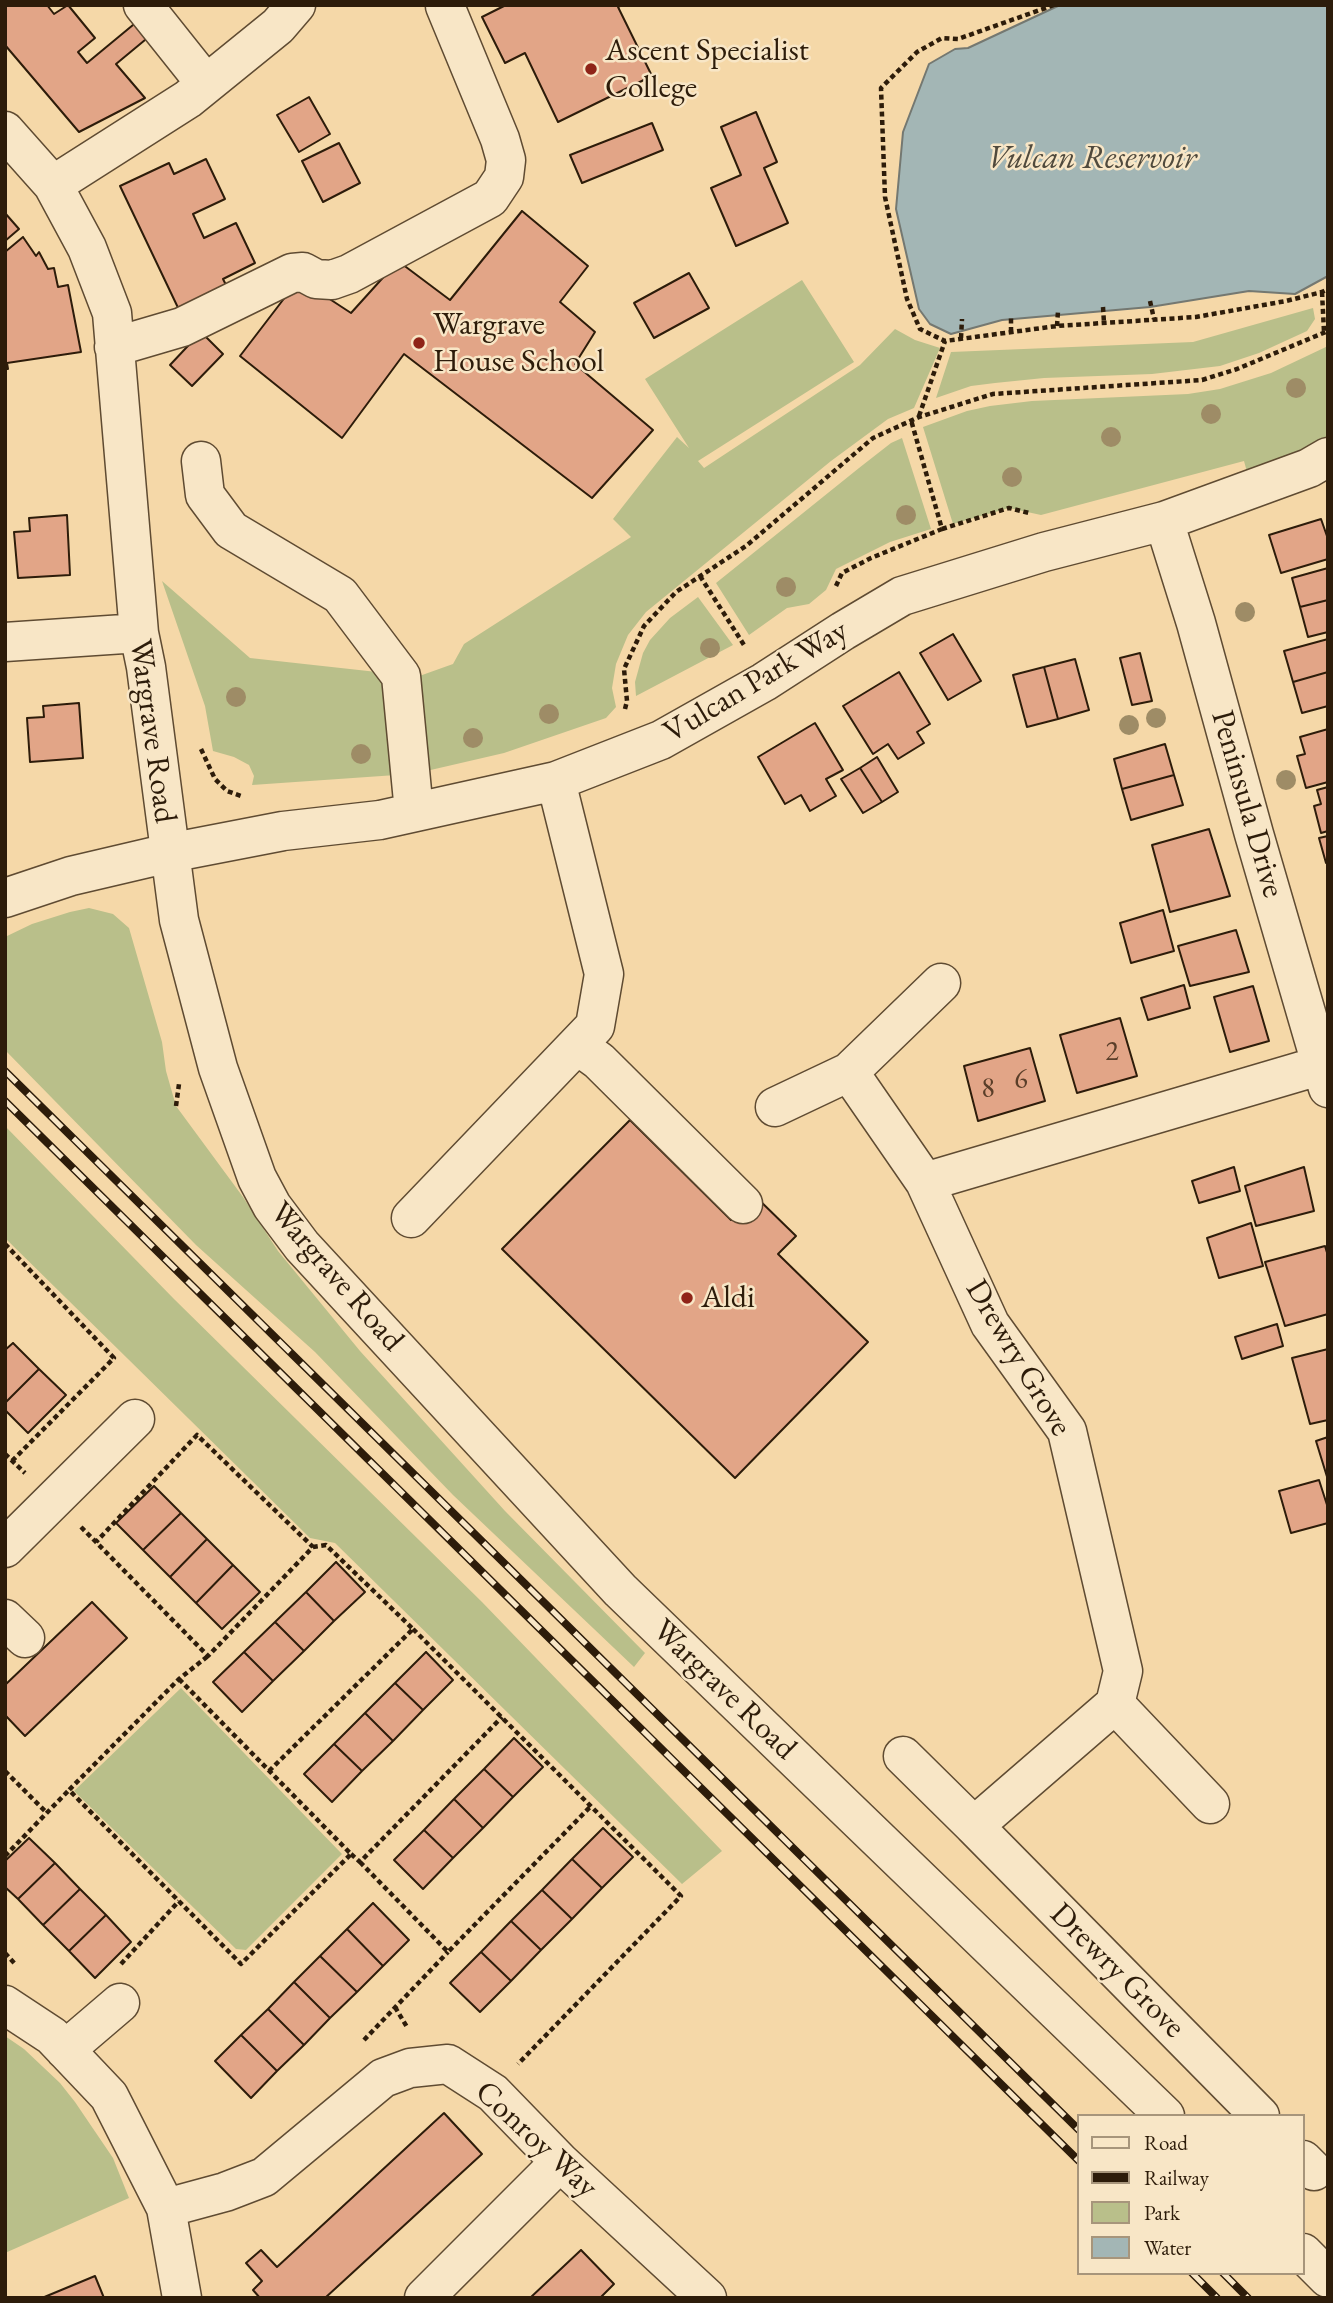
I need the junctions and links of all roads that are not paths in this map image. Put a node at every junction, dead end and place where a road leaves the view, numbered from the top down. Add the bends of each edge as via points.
1 (143, 5) edge
2 (296, 5) edge
3 (445, 6) edge
4 (206, 84) junction
5 (5, 131) edge
6 (53, 186) junction
7 (114, 347) junction
8 (1328, 457) edge
9 (201, 461) dead end
10 (1164, 521) junction
11 (139, 633) junction
12 (5, 642) edge
13 (556, 781) junction
14 (414, 812) junction
15 (169, 853) junction
16 (5, 898) edge
17 (942, 983) dead end
18 (577, 1045) junction
19 (849, 1072) junction
20 (1325, 1076) edge
21 (775, 1107) dead end
22 (925, 1182) junction
23 (743, 1203) dead end
24 (411, 1218) dead end
25 (135, 1419) dead end
26 (5, 1548) edge
27 (1115, 1704) junction
28 (904, 1756) dead end
29 (1210, 1804) dead end
30 (974, 1826) junction
31 (119, 1985) road end
32 (5, 2005) edge
33 (65, 2050) junction
34 (1163, 2114) edge
35 (1257, 2114) edge
36 (560, 2162) junction
37 (166, 2208) junction
38 (1305, 2255) edge
39 (1328, 2278) edge
40 (182, 2298) edge
41 (424, 2298) edge
42 (707, 2298) edge

1 - 4 street
2 - 4 street via 278,26
3 - 7 street via 506,160 503,177 490,198 349,274 332,280 292,273 182,327
4 - 6 street
5 - 6 street, Wargrave Road
6 - 7 street, Wargrave Road via 87,248 112,313
7 - 11 street, Wargrave Road
8 - 10 street, Vulcan Park Way
9 - 14 street via 205,495 231,530 340,595 401,676
10 - 13 street, Vulcan Park Way via 902,596 661,740
10 - 20 street, Peninsula Drive
11 - 12 street
11 - 15 street, Wargrave Road
13 - 14 street, Vulcan Park Way
13 - 18 street via 604,974 595,1026
14 - 15 street, Vulcan Park Way
15 - 16 street, Vulcan Park Way via 71,876
15 - 34 street, Wargrave Road via 185,948 218,1068 257,1178 302,1246 620,1590
17 - 19 street
18 - 23 street via 599,1061
18 - 24 street
19 - 21 street
19 - 22 street, Drewry Grove
20 - 22 street
22 - 27 street, Drewry Grove via 990,1324 1067,1430 1124,1671
25 - 26 street
27 - 29 street
27 - 30 street
28 - 30 street, Drewry Grove
30 - 35 street, Drewry Grove
31 - 33 street
32 - 33 street
33 - 37 street via 109,2096
36 - 37 street, Conroy Way via 494,2093 448,2064 410,2068 383,2078 264,2177
36 - 41 street
36 - 42 street, Conroy Way
37 - 40 street
38 - 39 street

